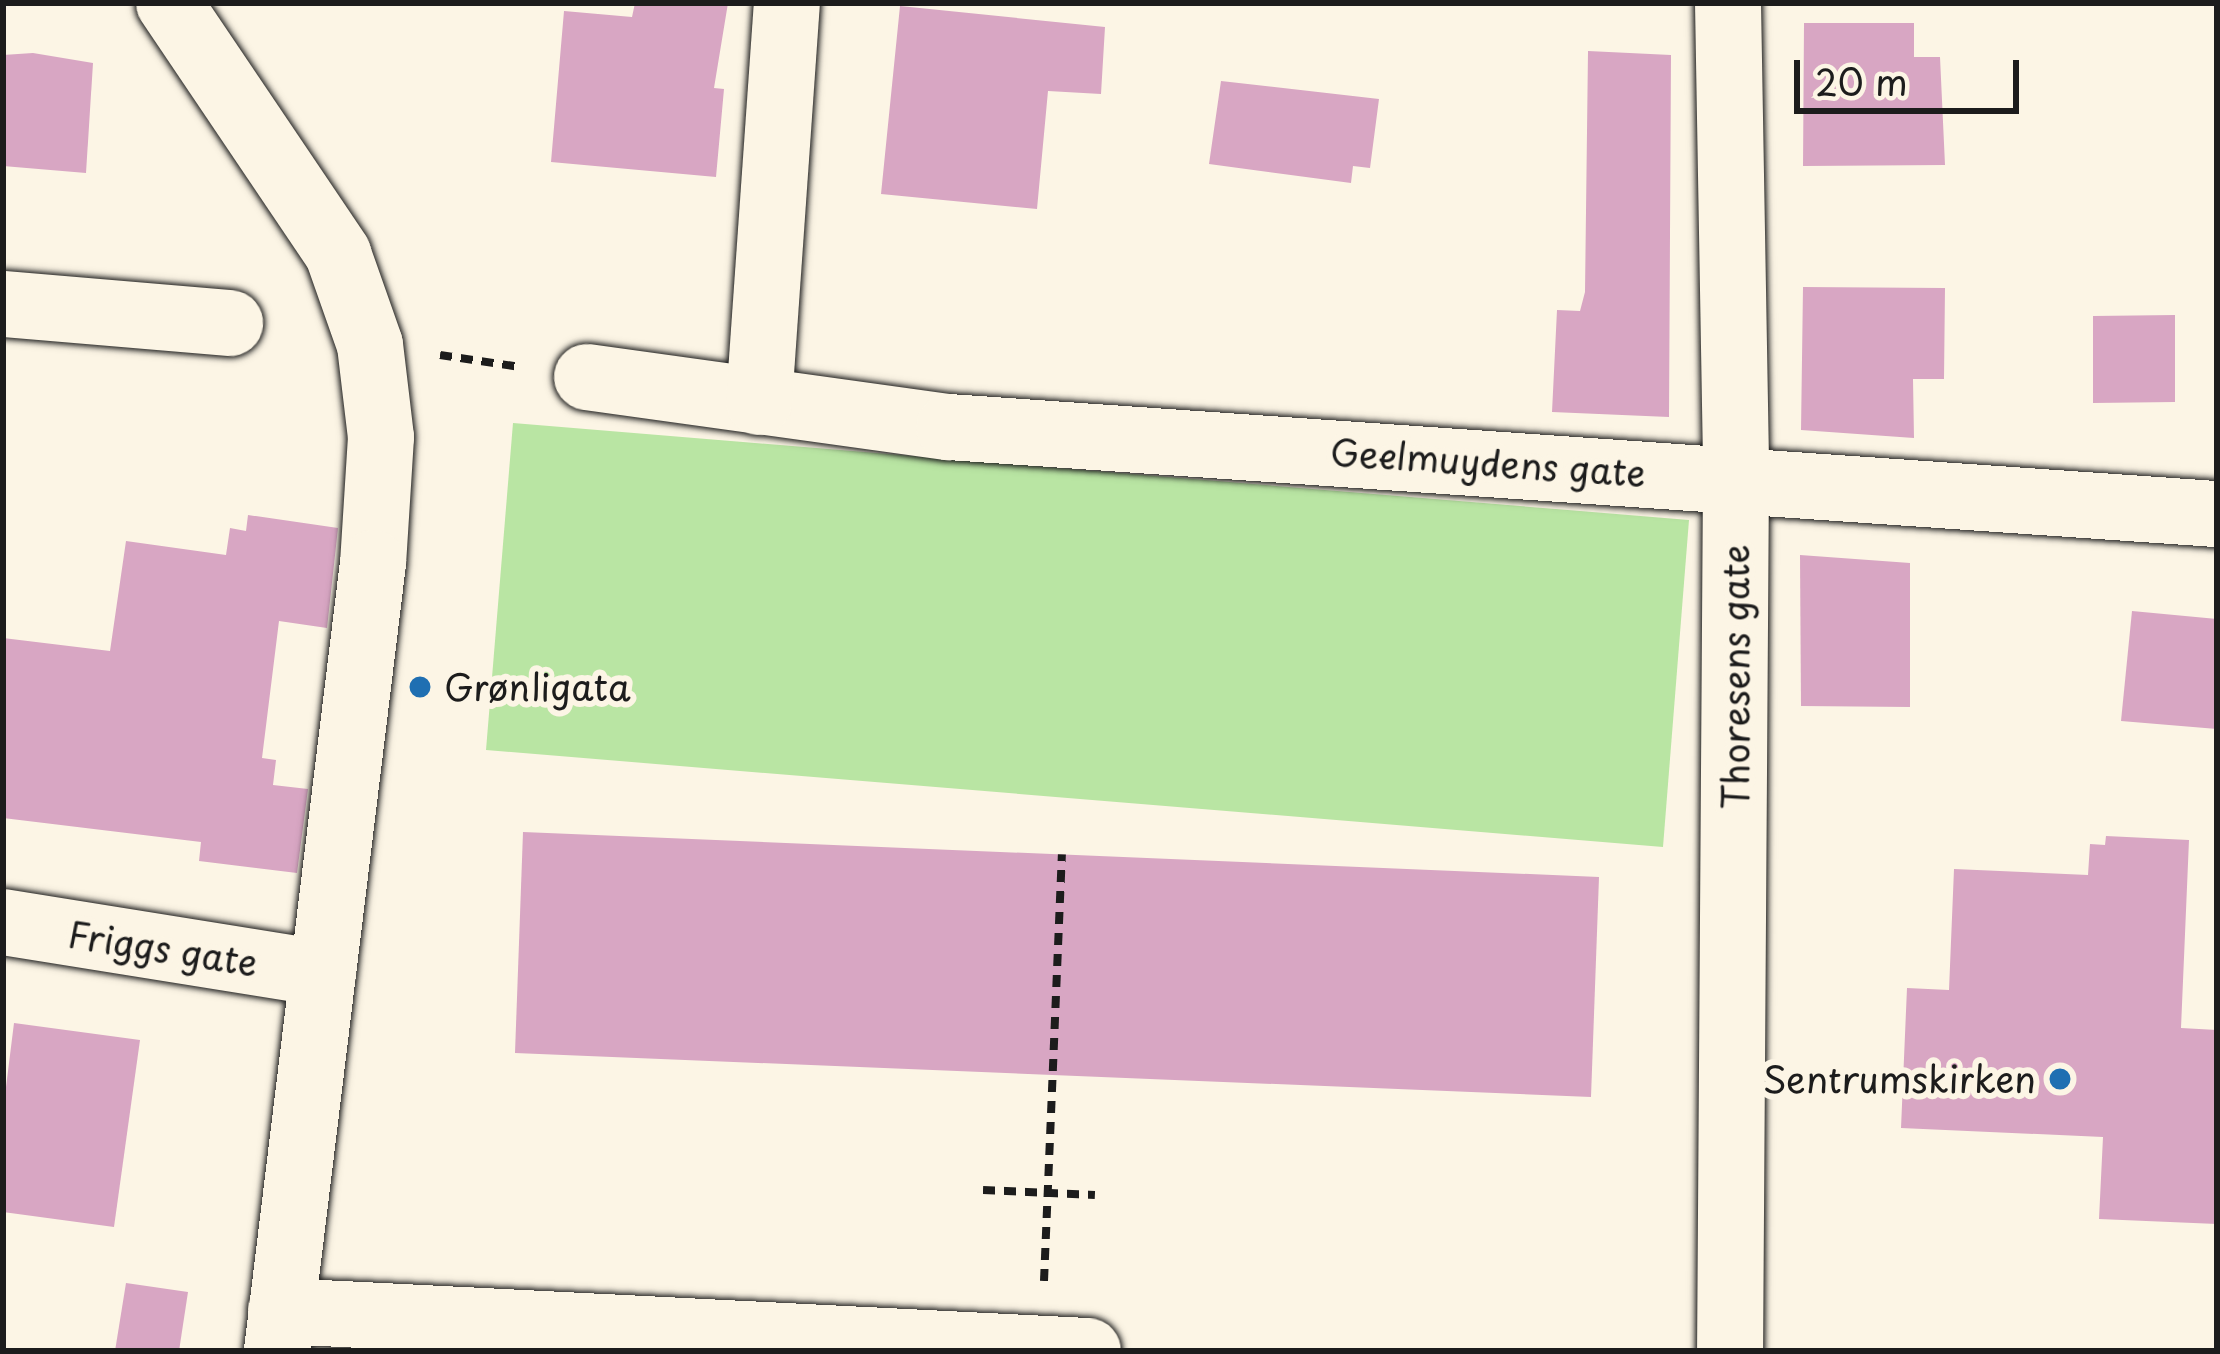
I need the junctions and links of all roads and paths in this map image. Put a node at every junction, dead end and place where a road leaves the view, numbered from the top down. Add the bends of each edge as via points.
1 (169, 3) edge
2 (787, 3) edge
3 (1728, 3) edge
4 (3, 304) edge
5 (230, 323) dead end
6 (587, 377) dead end
7 (760, 402) junction
8 (1736, 478) junction
9 (2217, 514) edge
10 (1061, 854) dead end
11 (3, 922) edge
12 (322, 973) junction
13 (983, 1190) dead end
14 (1048, 1192) junction
15 (1095, 1195) dead end
16 (279, 1331) edge
17 (1065, 1350) edge
18 (1730, 1351) edge

1 - 12 street via 338,254 370,345 381,436 373,563
2 - 7 street
3 - 8 street, Thoresens gate
4 - 5 street
6 - 7 street, Geelmuydens gate
7 - 8 street, Geelmuydens gate via 949,427
8 - 9 street, Geelmuydens gate
8 - 18 street, Thoresens gate
10 - 14 path
11 - 12 street, Friggs gate
12 - 16 street
13 - 14 path
14 - 15 path
14 - 17 path
16 - 17 street

